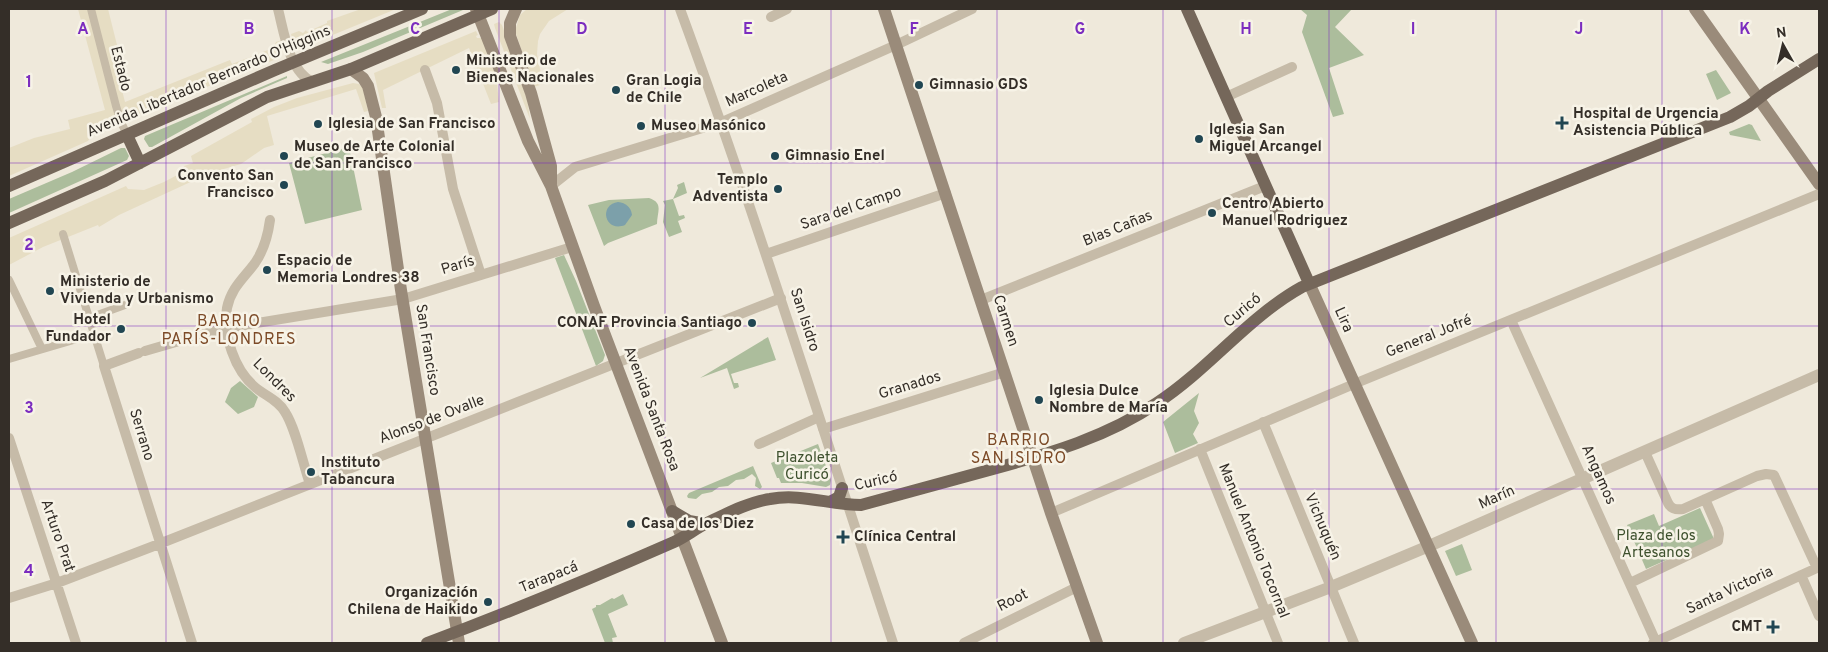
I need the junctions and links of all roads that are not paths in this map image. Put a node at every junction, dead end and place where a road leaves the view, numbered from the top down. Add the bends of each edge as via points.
1 (90, 9) edge
2 (278, 9) edge
3 (422, 9) edge
4 (492, 9) edge
5 (516, 9) edge
6 (680, 9) edge
7 (787, 9) edge
8 (884, 9) edge
9 (972, 9) edge
10 (1187, 9) edge
11 (1695, 9) edge
12 (477, 11) edge
13 (407, 12) edge
14 (771, 17) dead end
15 (896, 45) junction
16 (1819, 59) edge
17 (293, 62) junction
18 (1292, 67) dead end
19 (351, 69) junction
20 (425, 70) dead end
21 (313, 82) junction
22 (1226, 97) junction
23 (1759, 98) junction
24 (722, 122) junction
25 (127, 135) junction
26 (140, 163) junction
27 (1819, 184) edge
28 (9, 186) edge
29 (551, 186) junction
30 (1265, 186) junction
31 (946, 193) junction
32 (1819, 194) edge
33 (270, 220) dead end
34 (9, 223) edge
35 (63, 234) dead end
36 (572, 247) junction
37 (766, 254) junction
38 (481, 275) junction
39 (9, 280) edge
40 (1309, 283) junction
41 (781, 298) junction
42 (403, 299) junction
43 (981, 300) junction
44 (126, 305) dead end
45 (89, 318) junction
46 (1511, 320) junction
47 (227, 328) junction
48 (94, 334) junction
49 (42, 349) junction
50 (9, 359) edge
51 (616, 364) junction
52 (104, 366) junction
53 (1005, 372) junction
54 (1819, 375) edge
55 (1354, 384) junction
56 (819, 418) junction
57 (1263, 422) junction
58 (823, 429) junction
59 (9, 438) edge
60 (425, 438) junction
61 (758, 444) dead end
62 (1200, 449) junction
63 (1645, 452) junction
64 (1033, 458) junction
65 (1583, 478) junction
66 (310, 484) junction
67 (842, 488) junction
68 (1705, 499) junction
69 (830, 502) junction
70 (847, 505) junction
71 (672, 511) junction
72 (1051, 513) junction
73 (706, 524) junction
74 (682, 538) junction
75 (160, 544) junction
76 (1429, 546) junction
77 (1818, 568) edge
78 (1801, 575) junction
79 (57, 583) junction
80 (1630, 583) junction
81 (1077, 586) junction
82 (1331, 586) junction
83 (9, 598) edge
84 (1265, 612) junction
85 (1819, 616) edge
86 (458, 638) edge
87 (76, 643) edge
88 (192, 643) edge
89 (427, 643) edge
90 (722, 643) edge
91 (893, 643) edge
92 (964, 643) edge
93 (1097, 643) edge
94 (1184, 643) edge
95 (1278, 643) edge
96 (1354, 643) edge
97 (1472, 643) edge
98 (1655, 643) edge

1 - 25 street, Estado via 119,118
2 - 17 street
3 - 13 main road, Avenida Libertador Bernardo O'Higgins
4 - 12 main road
5 - 29 main road, Avenida Santa Rosa via 510,23 510,36 531,93 551,166
6 - 24 street, San Isidro
7 - 14 street
8 - 15 main road, Carmen
9 - 15 street, Marcoleta
10 - 22 main road, Lira
11 - 23 main road
12 - 19 main road
12 - 29 main road, Avenida Santa Rosa via 528,140
13 - 17 main road, Avenida Libertador Bernardo O'Higgins
15 - 24 street, Marcoleta
15 - 31 main road, Carmen
16 - 23 main road, Curicó
17 - 21 street via 302,76
17 - 25 main road, Avenida Libertador Bernardo O'Higgins
18 - 22 street
19 - 21 main road
19 - 42 main road, San Francisco via 360,74 372,96
20 - 38 street via 438,103 453,189
21 - 26 main road via 239,110
22 - 30 main road, Lira
23 - 27 main road
23 - 40 main road, Curicó via 1730,117
24 - 29 street, Marcoleta via 575,167
24 - 37 street, San Isidro
25 - 26 main road
25 - 28 main road, Avenida Libertador Bernardo O'Higgins
26 - 34 main road
29 - 36 main road, Avenida Santa Rosa
30 - 40 main road, Lira
30 - 43 street, Blas Cañas
31 - 37 street, Sara del Campo
31 - 43 main road, Carmen
32 - 46 street, General Jofré
33 - 47 street, Londres via 261,252 229,299
35 - 45 street, Serrano
36 - 38 street, París
36 - 51 main road, Avenida Santa Rosa
37 - 41 street, San Isidro
38 - 42 street, París
39 - 49 street
40 - 55 main road, Lira
40 - 64 main road, Curicó via 1282,299 1174,391 1133,418 1096,437
41 - 51 street, Alonso de Ovalle
41 - 56 street, San Isidro
42 - 47 street, París
42 - 60 main road, San Francisco
43 - 53 main road, Carmen
44 - 45 street
45 - 48 street, Serrano
46 - 55 street, General Jofré
46 - 65 street, Angamos
47 - 52 street, París
47 - 66 street, Londres via 242,373 253,386 276,402 287,416
48 - 49 street
48 - 52 street, Serrano
49 - 50 street
51 - 60 street, Alonso de Ovalle
51 - 71 main road, Avenida Santa Rosa
52 - 75 street, Serrano
53 - 58 street, Granados
53 - 64 main road, Carmen
54 - 63 street, Marín
55 - 57 street, General Jofré
55 - 76 main road, Lira
56 - 58 street, San Isidro
56 - 61 street
57 - 62 street, General Jofré
57 - 82 street, Vichuquén
58 - 67 street, San Isidro
59 - 79 street, Arturo Prat
60 - 66 street, Alonso de Ovalle
60 - 86 main road, San Francisco
62 - 72 street, General Jofré
62 - 84 street, Manuel Antonio Tocornal
63 - 65 street, Marín
63 - 68 street via 1670,506 1683,509
64 - 70 main road, Curicó
64 - 72 main road, Carmen
65 - 76 street, Marín
65 - 80 street, Angamos
66 - 75 street, Alonso de Ovalle
67 - 69 main road via 839,496
67 - 70 street, San Isidro
68 - 77 street via 1757,476 1774,475
68 - 80 street via 1718,529 1718,541
69 - 70 main road, Curicó
69 - 73 main road, Curicó via 794,497 769,499
70 - 91 street, San Isidro
71 - 73 main road via 688,521
71 - 74 main road, Avenida Santa Rosa
72 - 81 main road, Carmen
73 - 74 main road, Curicó
74 - 86 main road, Tarapacá
74 - 90 main road, Avenida Santa Rosa
75 - 79 street, Alonso de Ovalle
75 - 88 street, Serrano
76 - 82 street, Marín
76 - 97 main road, Lira
77 - 78 street, Santa Victoria
78 - 85 street
78 - 98 street, Santa Victoria
79 - 83 street, Alonso de Ovalle
79 - 87 street, Arturo Prat
80 - 98 street, Angamos
81 - 92 street, Root
81 - 93 main road, Carmen
82 - 84 street, Marín
82 - 96 street, Vichuquén
84 - 94 street, Marín
84 - 95 street, Manuel Antonio Tocornal
86 - 89 main road, Tarapacá

